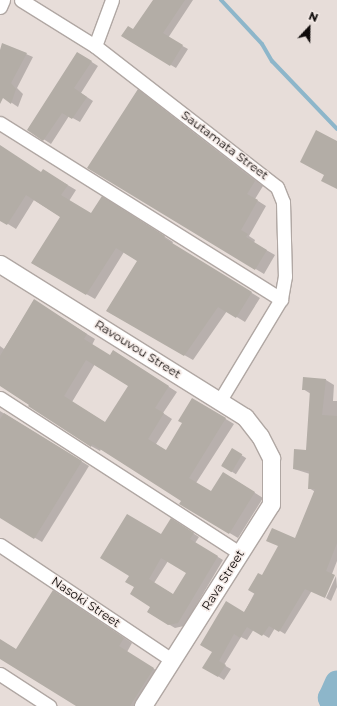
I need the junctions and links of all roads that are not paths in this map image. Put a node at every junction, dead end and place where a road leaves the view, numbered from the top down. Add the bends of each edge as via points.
1 (3, 0) edge
2 (21, 0) edge
3 (112, 0) edge
4 (0, 7) edge
5 (95, 46) junction
6 (0, 123) edge
7 (0, 264) edge
8 (280, 299) junction
9 (0, 398) edge
10 (220, 400) junction
11 (266, 446) joint
12 (0, 544) edge
13 (240, 553) junction
14 (172, 660) junction
15 (0, 674) edge
16 (49, 706) edge
17 (143, 706) edge

1 - 4 street
2 - 5 street, Sautamata Street
3 - 5 street
5 - 8 street, Sautamata Street via 277,186 283,202 285,276
6 - 8 street
7 - 10 main road, Ravouvou Street
8 - 10 street, Sautamata Street
9 - 13 street
10 - 11 main road, Ravouvou Street via 253,425
11 - 13 main road, Rava Street via 273,470 272,504
12 - 14 street, Nasoki Street
13 - 14 main road, Rava Street
14 - 17 main road, Rava Street
15 - 16 street

